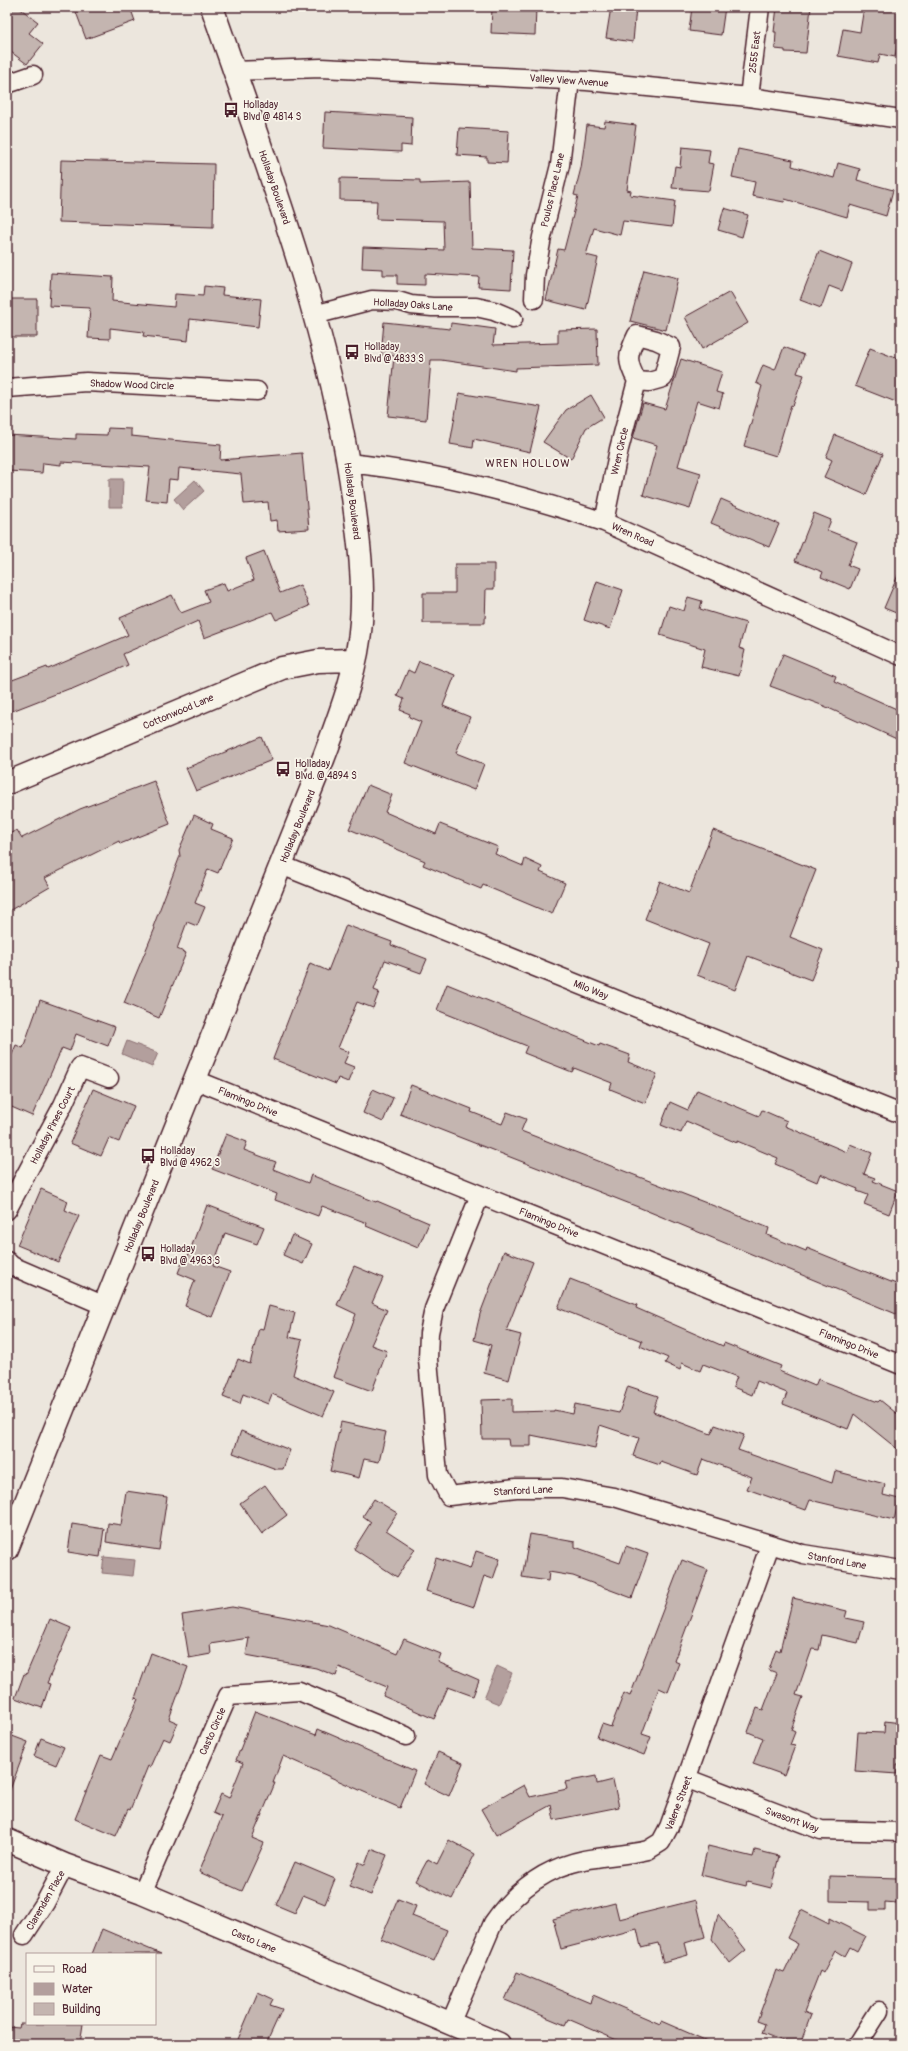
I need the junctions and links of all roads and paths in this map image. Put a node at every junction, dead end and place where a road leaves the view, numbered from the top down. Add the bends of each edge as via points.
1 (212, 7) edge
2 (760, 7) edge
3 (234, 71) junction
4 (33, 75) dead end
5 (570, 80) junction
6 (7, 84) edge
7 (749, 97) junction
8 (901, 119) edge
9 (534, 299) dead end
10 (314, 315) junction
11 (513, 319) dead end
12 (637, 381) dead end
13 (7, 388) edge
14 (257, 391) dead end
15 (348, 463) junction
16 (604, 522) junction
17 (901, 656) edge
18 (354, 660) junction
19 (7, 783) edge
20 (281, 865) junction
21 (109, 1078) dead end
22 (196, 1080) junction
23 (901, 1114) edge
24 (480, 1195) junction
25 (7, 1210) edge
26 (7, 1261) edge
27 (105, 1306) junction
28 (901, 1365) edge
29 (770, 1545) junction
30 (7, 1549) edge
31 (901, 1570) edge
32 (406, 1736) dead end
33 (688, 1779) junction
34 (901, 1832) edge
35 (7, 1840) edge
36 (65, 1865) junction
37 (142, 1893) junction
38 (24, 1935) dead end
39 (879, 2011) dead end
40 (450, 2024) junction
41 (499, 2044) edge
42 (858, 2044) edge

1 - 3 main road, Holladay Boulevard
2 - 7 street, 2555 East
3 - 5 street, Valley View Avenue via 321,68
3 - 10 main road, Holladay Boulevard via 288,225
4 - 6 street
5 - 7 street, Valley View Avenue
5 - 9 street, Poulos Place Lane via 560,165 542,238 535,275
7 - 8 street, Valley View Avenue
10 - 11 street, Holladay Oaks Lane via 372,300 398,301 432,307 476,307
10 - 15 main road, Holladay Boulevard via 339,412
12 - 16 street, Wren Circle via 618,449
13 - 14 street, Shadow Wood Circle via 86,382
15 - 16 street, Wren Road via 394,468 485,487
15 - 18 main road, Holladay Boulevard via 362,584 361,623
16 - 17 street, Wren Road
18 - 19 main road, Cottonwood Lane via 318,661 282,668
18 - 20 main road, Holladay Boulevard via 338,721
20 - 22 main road, Holladay Boulevard
20 - 23 street, Milo Way
21 - 25 street, Holladay Pines Court via 80,1067 63,1105
22 - 24 street, Flamingo Drive
22 - 27 main road, Holladay Boulevard
24 - 28 street, Flamingo Drive
24 - 29 street, Stanford Lane via 434,1309 429,1333 428,1359 438,1475 449,1496 516,1488 562,1488 614,1496
26 - 27 street via 12,1266
27 - 30 main road, Holladay Boulevard
29 - 31 street, Stanford Lane via 804,1554
29 - 33 street, Valene Street
32 - 37 street, Casto Circle via 299,1691 228,1696
33 - 34 street, Swasont Way via 820,1830
33 - 40 street, Valene Street via 670,1827 655,1847 569,1864 539,1878 513,1898 502,1910 486,1938
35 - 36 main road, Casto Lane
36 - 37 main road, Casto Lane
36 - 38 street, Clarenden Place
37 - 40 main road, Casto Lane
39 - 42 street
40 - 41 main road, Casto Lane

